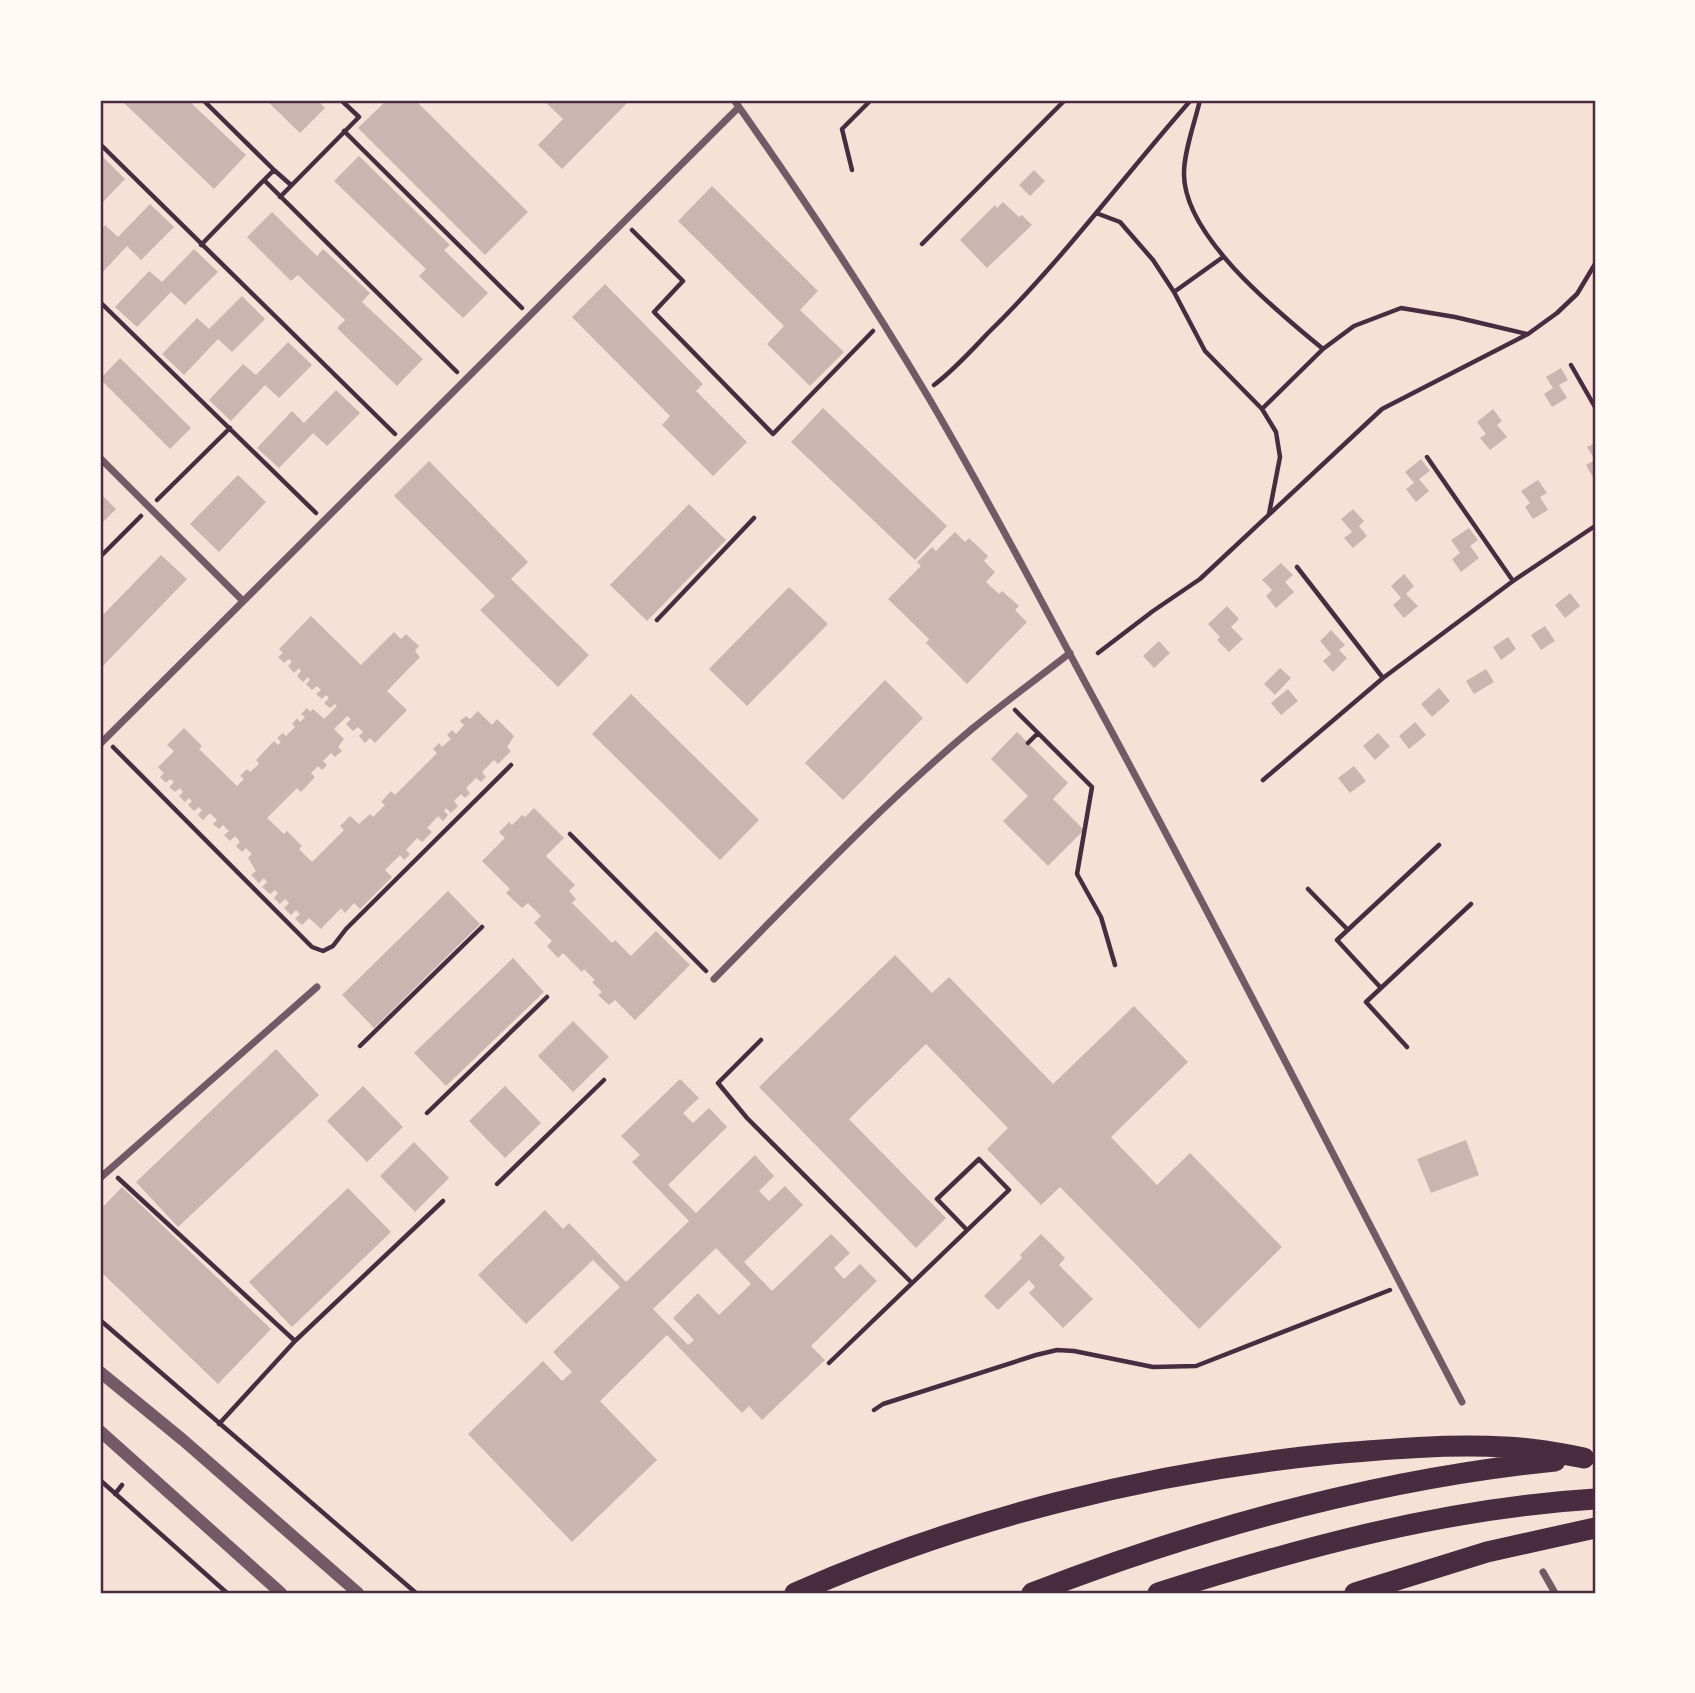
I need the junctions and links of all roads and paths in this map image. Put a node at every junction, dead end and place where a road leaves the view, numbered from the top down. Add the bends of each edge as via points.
1 (202, 100) edge
2 (341, 100) edge
3 (734, 100) edge
4 (871, 100) edge
5 (1065, 100) edge
6 (1191, 100) edge
7 (1200, 100) edge
8 (740, 107) junction
9 (344, 131) junction
10 (100, 144) edge
11 (274, 170) junction
12 (852, 170) dead end
13 (264, 180) junction
14 (291, 186) junction
15 (280, 197) junction
16 (1096, 213) junction
17 (625, 222) junction
18 (922, 244) dead end
19 (201, 245) junction
20 (1223, 257) junction
21 (1595, 264) edge
22 (1174, 292) junction
23 (100, 302) edge
24 (530, 316) junction
25 (881, 322) junction
26 (1528, 334) junction
27 (1323, 349) junction
28 (1571, 365) dead end
29 (465, 380) junction
30 (925, 391) junction
31 (1595, 407) edge
32 (1262, 409) junction
33 (230, 428) junction
34 (404, 442) junction
35 (1427, 457) dead end
36 (100, 458) edge
37 (150, 508) junction
38 (1269, 514) junction
39 (754, 518) dead end
40 (323, 521) junction
41 (1595, 526) edge
42 (100, 557) edge
43 (1297, 567) dead end
44 (1513, 581) junction
45 (243, 601) junction
46 (657, 621) dead end
47 (1070, 653) junction
48 (1098, 653) dead end
49 (1383, 678) junction
50 (1007, 702) junction
51 (1038, 733) junction
52 (102, 741) edge
53 (1028, 743) dead end
54 (511, 765) dead end
55 (1263, 780) dead end
56 (570, 834) dead end
57 (1439, 845) dead end
58 (1308, 888) dead end
59 (1471, 904) dead end
60 (482, 927) dead end
61 (1348, 930) junction
62 (1115, 965) dead end
63 (714, 979) joint
64 (317, 987) dead end
65 (1381, 988) junction
66 (547, 997) dead end
67 (761, 1040) dead end
68 (360, 1046) dead end
69 (1407, 1046) dead end
70 (604, 1080) dead end
71 (427, 1113) dead end
72 (109, 1170) junction
73 (100, 1178) edge
74 (497, 1184) dead end
75 (443, 1201) dead end
76 (967, 1230) junction
77 (912, 1283) junction
78 (1401, 1285) junction
79 (100, 1320) edge
80 (295, 1341) junction
81 (828, 1363) dead end
82 (100, 1372) edge
83 (1462, 1402) dead end
84 (874, 1410) dead end
85 (219, 1424) junction
86 (100, 1431) edge
87 (1590, 1458) edge
88 (100, 1480) edge
89 (122, 1485) dead end
90 (115, 1493) junction
91 (1595, 1499) edge
92 (1595, 1528) edge
93 (1543, 1572) dead end
94 (228, 1593) edge
95 (281, 1593) edge
96 (358, 1593) edge
97 (416, 1593) edge
98 (795, 1593) edge
99 (1032, 1593) edge
100 (1158, 1593) edge
101 (1355, 1593) edge
102 (1555, 1593) edge

1 - 11 path
2 - 9 path via 359,117
3 - 8 street
4 - 12 path via 842,130
5 - 18 path
6 - 16 path
7 - 20 path via 1184,172 1186,191
8 - 17 street
8 - 25 street
9 - 14 path
9 - 24 path
10 - 19 path
11 - 13 path
11 - 14 path
13 - 15 path
13 - 19 path
14 - 15 path
15 - 29 path
16 - 22 path via 1120,222
16 - 30 path via 1019,303
17 - 24 street
17 - 25 path via 683,281 654,312 773,434
19 - 34 path
20 - 22 path
20 - 27 path via 1274,309
21 - 26 path via 1577,293
22 - 32 path via 1205,351
23 - 33 path
24 - 29 street
25 - 30 street
26 - 27 path via 1401,308 1354,326
26 - 38 path via 1382,409
27 - 32 path
28 - 31 path
29 - 34 street
30 - 47 street
32 - 38 path via 1276,432 1280,457
33 - 37 path
33 - 40 path
34 - 40 street
35 - 44 path
36 - 37 street
37 - 42 path
37 - 45 street
38 - 48 path via 1200,579
39 - 46 path
40 - 45 street
41 - 44 path
43 - 49 path
44 - 49 path
45 - 52 street
47 - 50 street
47 - 78 street
49 - 55 path
50 - 51 path
50 - 63 street via 839,852
51 - 53 path
51 - 62 path via 1092,787 1077,874 1101,918
52 - 54 path via 312,947 323,951
56 - 63 path
57 - 61 path
58 - 61 path
59 - 65 path
60 - 68 path
61 - 65 path via 1337,940
64 - 72 street
65 - 69 path via 1366,1002
66 - 71 path
67 - 77 path via 718,1083
70 - 74 path
72 - 73 street
72 - 80 path
75 - 80 path
76 - 76 path via 937,1199 979,1159 1009,1190
76 - 77 path
77 - 81 path
78 - 83 street
78 - 84 path via 1196,1366 1153,1367 1057,1350
79 - 85 path
80 - 85 path
82 - 96 street
85 - 97 path
86 - 95 street
87 - 98 highway via 1507,1447 1449,1446 1283,1459 1180,1475 989,1522
87 - 99 highway via 1510,1466 1314,1503 1205,1533
88 - 90 path
89 - 90 path
90 - 94 path
91 - 100 highway via 1542,1502 1332,1542
92 - 101 highway via 1486,1552
93 - 102 street

